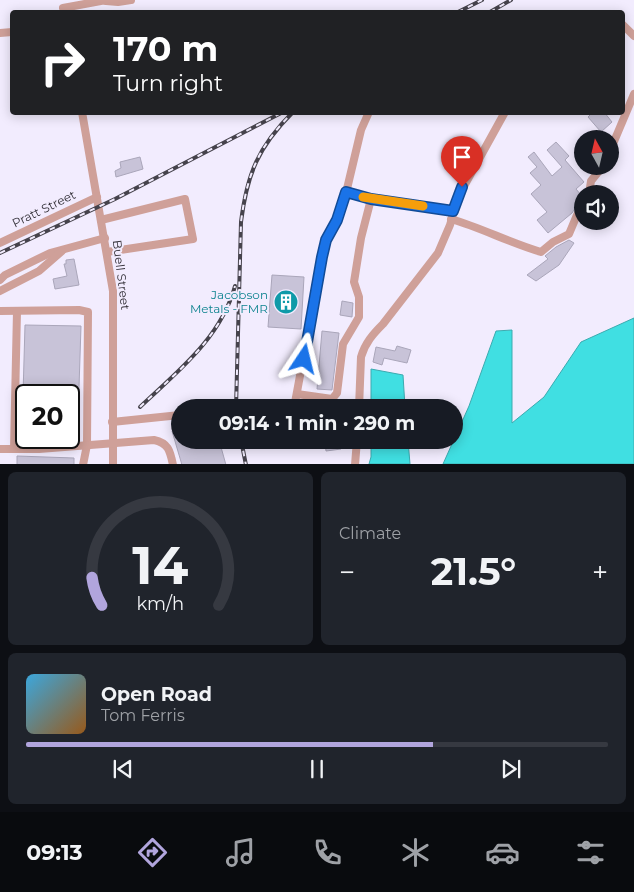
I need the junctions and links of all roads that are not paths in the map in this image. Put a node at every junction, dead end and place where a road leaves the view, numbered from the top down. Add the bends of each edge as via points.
1 (131, 0) edge
2 (106, 1) edge
3 (63, 7) edge
4 (625, 27) edge
5 (634, 36) edge
6 (634, 94) edge
7 (83, 115) edge
8 (368, 115) edge
9 (504, 115) edge
10 (619, 130) edge
11 (346, 192) junction
12 (98, 197) junction
13 (371, 199) junction
14 (452, 215) junction
15 (101, 220) junction
16 (574, 222) edge
17 (105, 238) junction
18 (0, 243) edge
19 (64, 250) junction
20 (107, 252) junction
21 (0, 280) edge
22 (0, 291) edge
23 (17, 311) junction
24 (0, 312) edge
25 (297, 394) junction
26 (296, 399) edge
27 (359, 399) edge
28 (171, 417) edge
29 (112, 422) junction
30 (114, 443) junction
31 (87, 445) junction
32 (0, 449) edge
33 (14, 449) junction
34 (356, 449) edge
35 (84, 464) edge
36 (114, 464) edge
37 (173, 464) edge
38 (354, 464) edge

1 - 2 street
2 - 3 street
4 - 5 street
6 - 10 street
7 - 12 street, Buell Street
8 - 11 street
9 - 14 street via 462,187
11 - 13 street
11 - 25 street via 326,240
12 - 15 street, Buell Street
12 - 18 street, Pratt Street
13 - 14 street
13 - 25 street via 354,282 359,297 359,317 350,329 341,353 337,393 332,399
14 - 16 street via 518,246 541,252 569,234
14 - 27 street via 434,259 373,333 363,350
15 - 17 street, Buell Street
15 - 20 street via 185,199 193,239
17 - 19 street
17 - 20 street, Buell Street
19 - 21 street via 50,253
19 - 22 street via 40,271
20 - 29 street, Buell Street via 115,308
23 - 24 street
23 - 31 street via 88,312
23 - 33 street
25 - 26 street
28 - 29 street
29 - 30 street, Buell Street
30 - 31 street
30 - 36 street, Buell Street
30 - 37 street via 164,442
31 - 33 street
31 - 35 street
32 - 33 street
34 - 38 street

